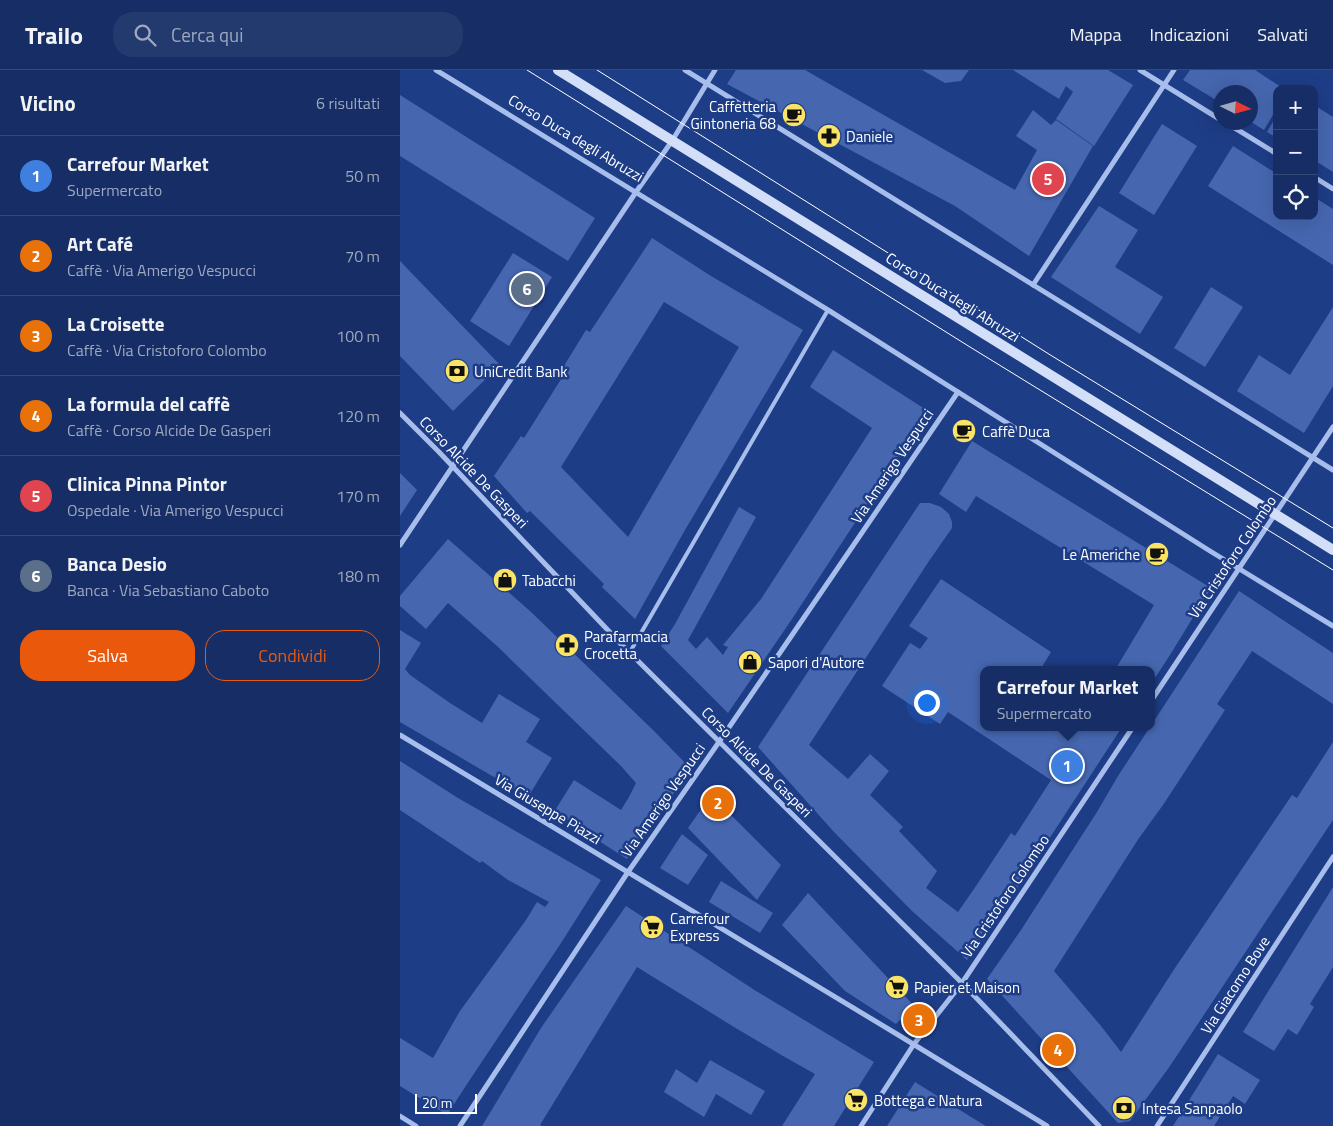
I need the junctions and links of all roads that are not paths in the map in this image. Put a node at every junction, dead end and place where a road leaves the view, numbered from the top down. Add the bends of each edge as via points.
1 (436, 70) edge
2 (558, 70) edge
3 (685, 70) edge
4 (715, 70) edge
5 (1140, 70) edge
6 (1174, 70) edge
7 (706, 83) junction
8 (1164, 86) junction
9 (1213, 116) edge
10 (1238, 130) edge
11 (672, 141) junction
12 (1273, 152) edge
13 (1318, 180) edge
14 (1333, 189) edge
15 (636, 192) junction
16 (1033, 285) junction
17 (828, 310) junction
18 (958, 392) junction
19 (400, 414) edge
20 (1333, 427) edge
21 (1313, 458) junction
22 (452, 467) junction
23 (1333, 470) edge
24 (1275, 514) junction
25 (400, 545) edge
26 (1333, 550) edge
27 (1239, 569) junction
28 (1333, 626) edge
29 (630, 652) junction
30 (1155, 695) edge
31 (1130, 731) edge
32 (400, 735) edge
33 (719, 742) junction
34 (1333, 857) edge
35 (628, 872) junction
36 (962, 983) junction
37 (914, 1044) junction
38 (400, 1116) edge
39 (416, 1126) edge
40 (460, 1126) edge
41 (861, 1126) edge
42 (1047, 1126) edge
43 (1099, 1126) edge
44 (1157, 1126) edge

1 - 15 street, Corso Duca degli Abruzzi
2 - 11 main road, Corso Duca degli Abruzzi
3 - 7 street
4 - 7 street
5 - 8 street
6 - 8 street
7 - 11 street
7 - 16 street
8 - 9 street
8 - 16 street
10 - 12 street
11 - 15 street
11 - 24 main road, Corso Duca degli Abruzzi
13 - 14 street
15 - 17 street, Corso Duca degli Abruzzi
15 - 22 street
16 - 21 street
17 - 18 street, Corso Duca degli Abruzzi
17 - 29 lane
18 - 27 street, Corso Duca degli Abruzzi
18 - 33 street, Via Amerigo Vespucci
19 - 22 street, Corso Alcide De Gasperi
20 - 21 street, Via Cristoforo Colombo
21 - 23 street
21 - 24 street, Via Cristoforo Colombo
22 - 25 street
22 - 29 street, Corso Alcide De Gasperi
24 - 26 main road, Corso Duca degli Abruzzi
24 - 27 street, Via Cristoforo Colombo
27 - 28 street, Corso Duca degli Abruzzi
27 - 30 street, Via Cristoforo Colombo
29 - 33 street, Corso Alcide De Gasperi
31 - 36 street, Via Cristoforo Colombo
32 - 35 street, Via Giuseppe Piazzi
33 - 35 street, Via Amerigo Vespucci
33 - 36 street, Corso Alcide De Gasperi
34 - 44 street, Via Giacomo Bove
35 - 37 street, Via Giuseppe Piazzi
35 - 40 street, Via Amerigo Vespucci
36 - 37 street, Via Cristoforo Colombo
36 - 43 street, Corso Alcide De Gasperi
37 - 41 street, Via Cristoforo Colombo
37 - 42 street
38 - 39 street

